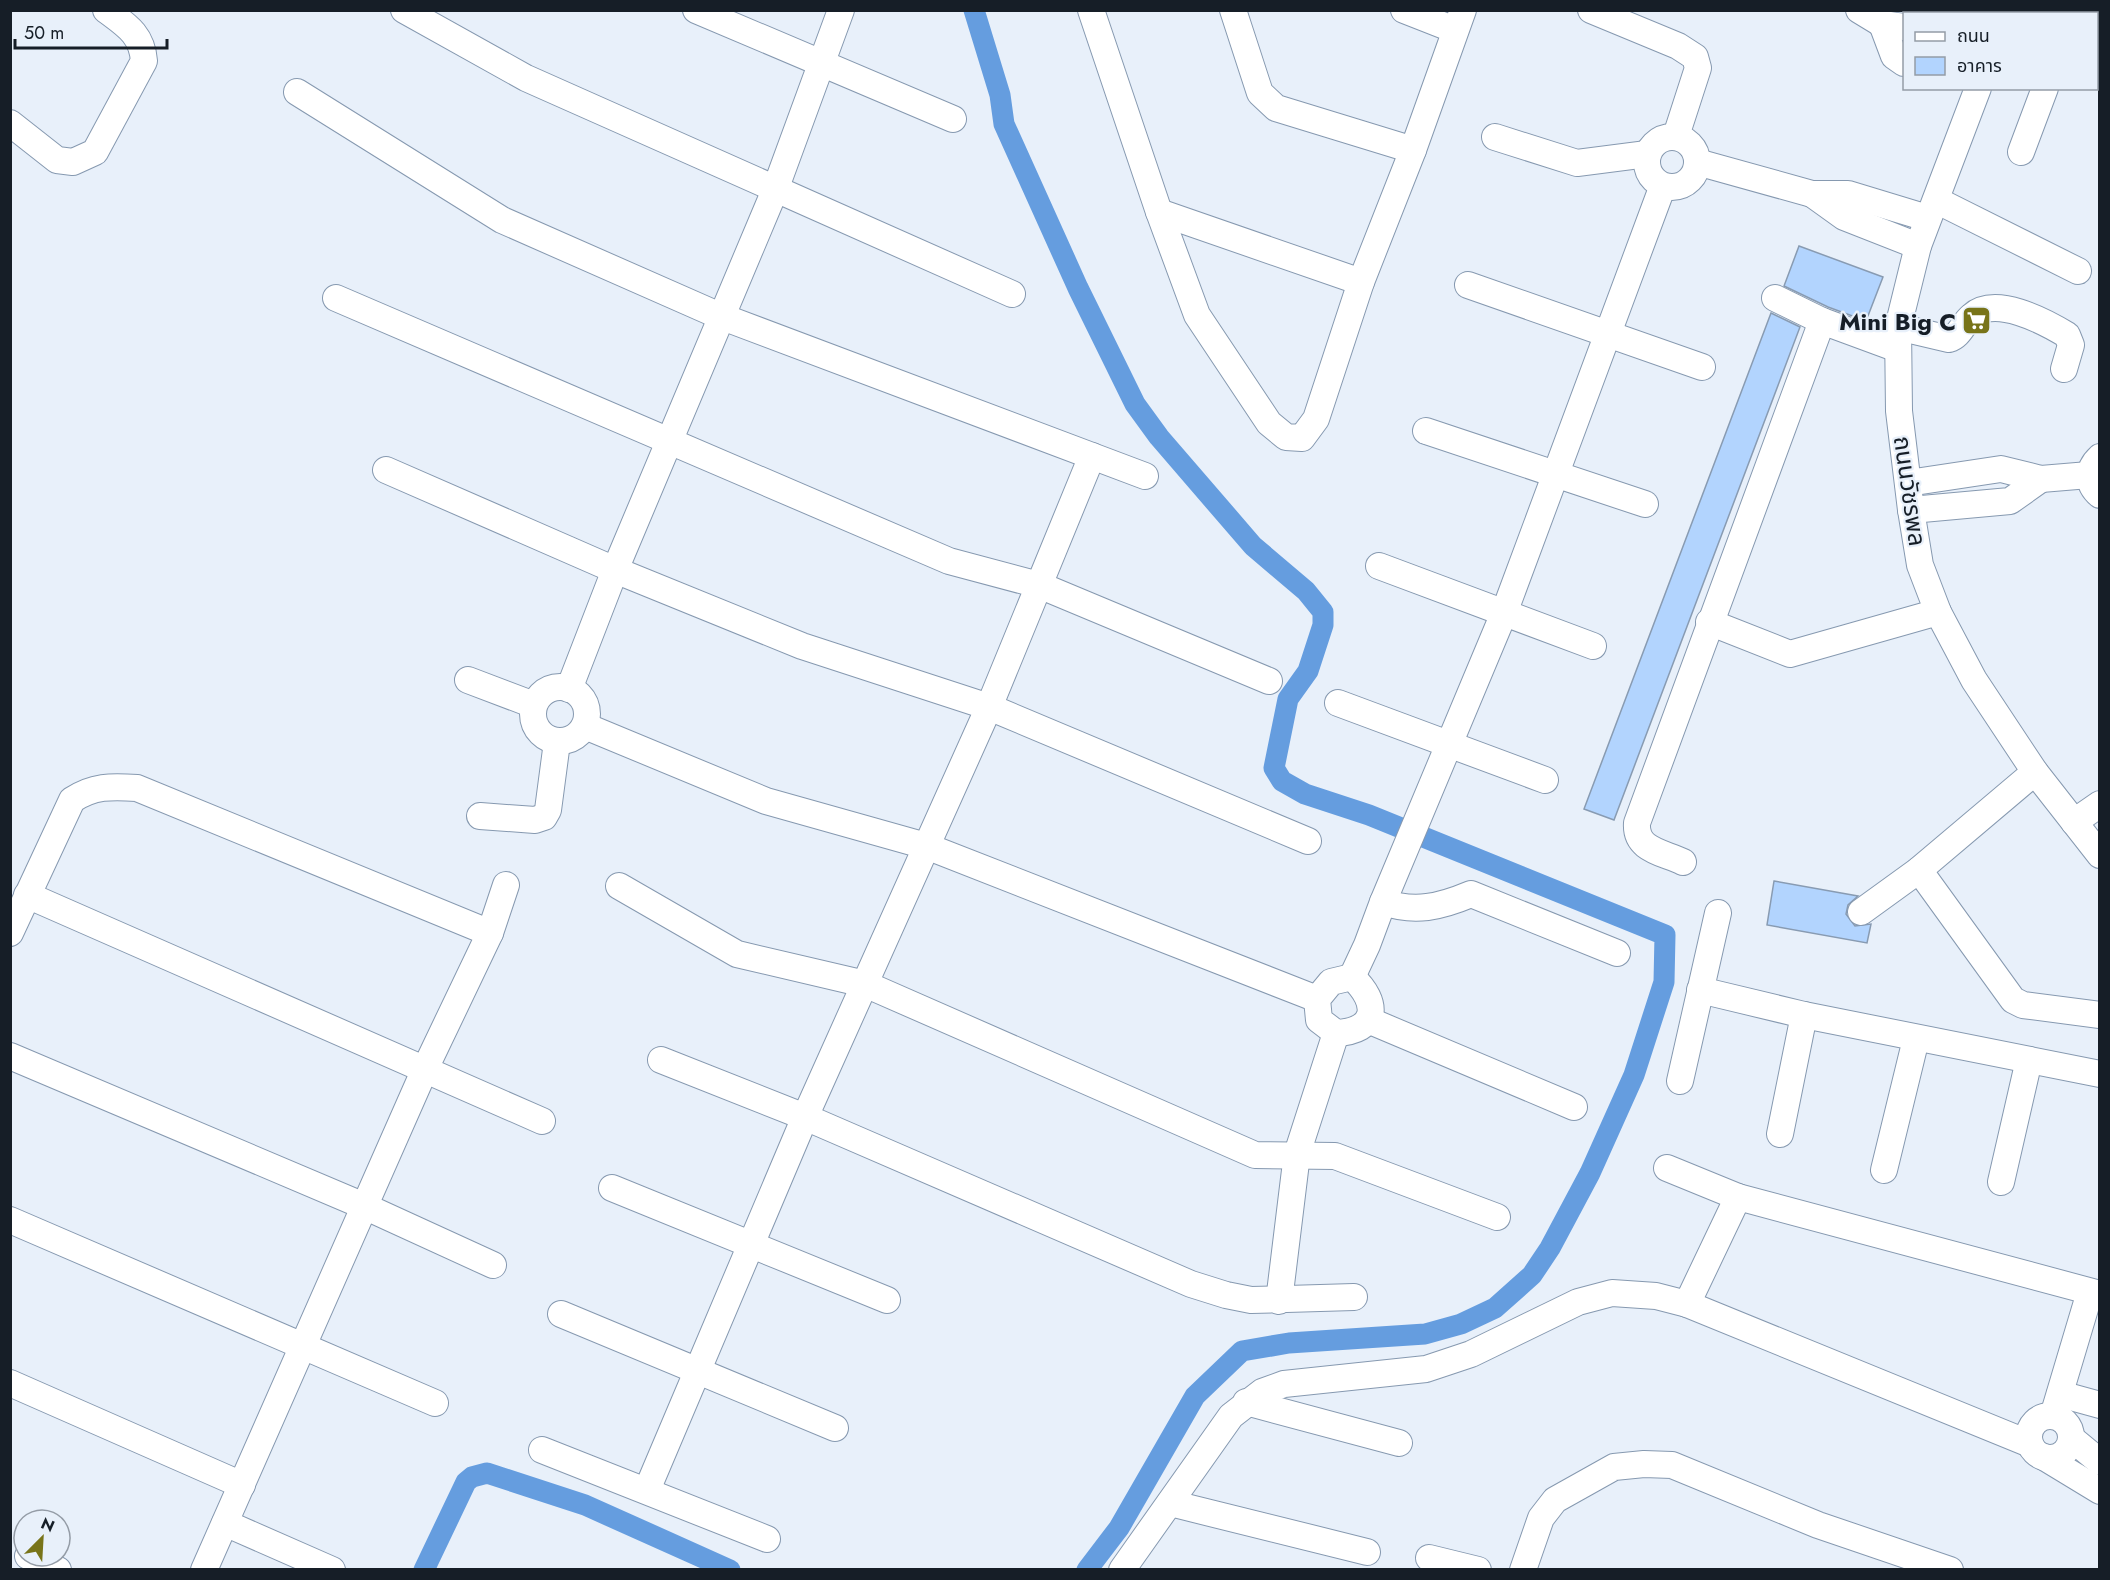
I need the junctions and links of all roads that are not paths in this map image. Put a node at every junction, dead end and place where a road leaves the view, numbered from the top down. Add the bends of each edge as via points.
1 (105, 10) edge
2 (404, 10) edge
3 (696, 10) edge
4 (841, 10) edge
5 (1091, 10) edge
6 (1233, 10) edge
7 (1404, 10) edge
8 (1590, 10) edge
9 (1859, 10) edge
10 (1459, 20) edge
11 (1893, 26) edge
12 (1903, 62) edge
13 (822, 65) junction
14 (2044, 90) edge
15 (1970, 91) edge
16 (297, 92) dead end
17 (952, 119) dead end
18 (10, 123) edge
19 (1676, 136) junction
20 (1495, 137) dead end
21 (1413, 150) junction
22 (2021, 152) dead end
23 (1647, 154) junction
24 (1698, 162) junction
25 (1662, 188) junction
26 (775, 190) junction
27 (1812, 194) junction
28 (1932, 209) junction
29 (1159, 212) junction
30 (1918, 246) junction
31 (2078, 272) dead end
32 (1361, 282) junction
33 (1468, 285) dead end
34 (1012, 294) dead end
35 (336, 298) dead end
36 (1775, 298) dead end
37 (720, 316) junction
38 (1822, 321) junction
39 (1607, 335) junction
40 (1898, 338) junction
41 (1702, 367) dead end
42 (2064, 369) dead end
43 (1426, 431) dead end
44 (670, 440) junction
45 (1092, 456) junction
46 (386, 470) dead end
47 (1556, 475) junction
48 (1145, 476) dead end
49 (2096, 476) edge
50 (2041, 479) junction
51 (1908, 483) junction
52 (1645, 504) dead end
53 (1911, 510) junction
54 (1379, 566) dead end
55 (615, 570) junction
56 (1039, 585) junction
57 (1938, 612) junction
58 (1504, 613) junction
59 (1709, 621) junction
60 (1593, 646) dead end
61 (468, 680) dead end
62 (1269, 681) dead end
63 (569, 689) junction
64 (1338, 703) dead end
65 (534, 705) junction
66 (989, 707) junction
67 (585, 726) junction
68 (557, 742) junction
69 (1447, 745) junction
70 (2035, 772) junction
71 (1545, 780) dead end
72 (2100, 804) edge
73 (480, 816) dead end
74 (2074, 822) junction
75 (1308, 842) dead end
76 (926, 846) junction
77 (2100, 855) edge
78 (1683, 862) dead end
79 (1918, 870) junction
80 (506, 885) dead end
81 (619, 886) dead end
82 (27, 895) junction
83 (1383, 902) junction
84 (1861, 912) dead end
85 (1718, 913) dead end
86 (10, 933) edge
87 (490, 933) junction
88 (1617, 953) dead end
89 (1352, 977) junction
90 (865, 984) junction
91 (1700, 990) junction
92 (1317, 999) junction
93 (1804, 1015) junction
94 (2100, 1015) edge
95 (1368, 1020) junction
96 (1336, 1033) junction
97 (1916, 1039) junction
98 (10, 1056) edge
99 (661, 1060) dead end
100 (2029, 1060) junction
101 (425, 1069) junction
102 (2100, 1074) edge
103 (1680, 1081) dead end
104 (1574, 1107) dead end
105 (805, 1117) junction
106 (542, 1121) dead end
107 (1779, 1134) dead end
108 (1298, 1154) junction
109 (1667, 1168) dead end
110 (1884, 1170) dead end
111 (2001, 1182) dead end
112 (612, 1188) dead end
113 (1738, 1197) junction
114 (364, 1206) junction
115 (1497, 1217) dead end
116 (10, 1220) edge
117 (752, 1245) junction
118 (493, 1264) dead end
119 (2095, 1293) edge
120 (1354, 1297) dead end
121 (887, 1300) dead end
122 (1279, 1301) junction
123 (1687, 1304) junction
124 (561, 1314) dead end
125 (303, 1344) junction
126 (698, 1370) junction
127 (10, 1383) edge
128 (1246, 1402) junction
129 (435, 1403) dead end
130 (2056, 1405) junction
131 (2100, 1406) edge
132 (835, 1428) dead end
133 (2071, 1438) junction
134 (1399, 1443) dead end
135 (542, 1449) dead end
136 (2037, 1450) junction
137 (2100, 1462) edge
138 (242, 1485) junction
139 (647, 1490) junction
140 (2100, 1491) edge
141 (1170, 1503) junction
142 (225, 1523) junction
143 (767, 1539) dead end
144 (1367, 1552) dead end
145 (1429, 1558) dead end
146 (204, 1569) edge
147 (332, 1569) edge
148 (1122, 1569) edge
149 (1478, 1569) edge
150 (1523, 1569) edge
151 (1950, 1569) edge

1 - 18 street via 126,25 143,45 144,61 95,152 73,162 57,160
2 - 26 street via 526,78
3 - 13 street
4 - 13 street
5 - 29 street
6 - 21 street via 1260,93 1276,108
7 - 10 street
8 - 19 street via 1678,46 1695,57 1698,68
9 - 11 street
10 - 21 street
11 - 12 street via 1893,57
13 - 17 street
13 - 26 street
14 - 22 street
15 - 28 street, ถนนวัชรพล
16 - 37 street via 502,220
19 - 23 street via 1654,143
19 - 24 street via 1693,147
20 - 23 street via 1577,163
21 - 32 street
23 - 25 street via 1649,175
24 - 25 street via 1693,178 1681,188
24 - 27 street
25 - 39 street
26 - 34 street
26 - 37 street
27 - 28 street via 1848,194
27 - 30 street via 1844,217
28 - 30 street, ถนนวัชรพล
28 - 31 street
29 - 32 street
29 - 32 street via 1197,315 1269,423 1286,438 1302,438 1316,419
30 - 40 street, ถนนวัชรพล
33 - 39 street
35 - 44 street
36 - 38 street
37 - 44 street
37 - 45 street
38 - 40 street
38 - 59 street
39 - 41 street
39 - 47 street
40 - 42 street via 1949,339 1985,307 2004,307 2067,335 2071,345
40 - 51 street, ถนนวัชรพล via 1899,411
43 - 47 street
44 - 55 street
44 - 56 street via 949,561
45 - 48 street
45 - 56 street
46 - 55 street
47 - 52 street
47 - 58 street
49 - 50 street
50 - 51 street via 2001,469
50 - 53 street via 2010,501
51 - 53 street, ถนนวัชรพล
53 - 57 street, ถนนวัชรพล via 1920,565
54 - 58 street
55 - 63 street
55 - 66 street via 802,646
56 - 62 street
56 - 66 street
57 - 59 street via 1790,654
57 - 70 street, ถนนวัชรพล via 1974,680
58 - 60 street
58 - 69 street
59 - 78 street via 1637,823 1636,835 1642,844
61 - 65 street
63 - 65 street via 548,690
63 - 67 street via 585,704
64 - 69 street
65 - 68 street via 537,729
66 - 75 street
66 - 76 street
67 - 68 street via 573,738
67 - 76 street via 766,801
68 - 73 street via 544,817 535,820
69 - 71 street
69 - 83 street
70 - 74 street, ถนนวัชรพล
70 - 79 street
72 - 74 street
74 - 77 street, ถนนวัชรพล
76 - 90 street
76 - 92 street
79 - 84 street
79 - 94 street via 2013,1000 2023,1005
80 - 87 street
81 - 90 street via 738,954
82 - 86 street
82 - 87 street via 72,800 87,790 110,785 148,792
82 - 101 street
83 - 88 street via 1402,909 1431,909 1471,894
83 - 89 street
85 - 91 street
87 - 101 street
89 - 92 street via 1331,982
89 - 95 street via 1365,990 1371,1005
90 - 105 street
90 - 108 street via 1255,1155
91 - 93 street
91 - 103 street
92 - 96 street via 1319,1020
93 - 97 street
93 - 107 street
95 - 96 street via 1354,1033
95 - 104 street
96 - 108 street
97 - 100 street
97 - 110 street
98 - 114 street
99 - 105 street
100 - 102 street
100 - 111 street
101 - 106 street
101 - 114 street
105 - 117 street
105 - 122 street via 1191,1284 1226,1295
108 - 115 street via 1335,1156
108 - 122 street
109 - 113 street
112 - 117 street
113 - 119 street
113 - 123 street
114 - 118 street
114 - 125 street
116 - 125 street
117 - 121 street
117 - 126 street
119 - 130 street
120 - 122 street
123 - 128 street via 1656,1296 1611,1293 1578,1302 1471,1354 1426,1369 1284,1384
123 - 136 street
124 - 126 street
125 - 129 street
125 - 138 street
126 - 132 street
126 - 139 street
127 - 138 street
128 - 134 street
128 - 141 street via 1231,1416
130 - 131 street
130 - 133 street
130 - 136 street via 2033,1424 2029,1437
133 - 136 street via 2062,1454
133 - 137 street
135 - 139 street
136 - 140 street
138 - 142 street
139 - 143 street
141 - 144 street
141 - 148 street
142 - 146 street
142 - 147 street
145 - 149 street
150 - 151 street via 1541,1518 1555,1500 1614,1467 1644,1464 1672,1465 1818,1525

